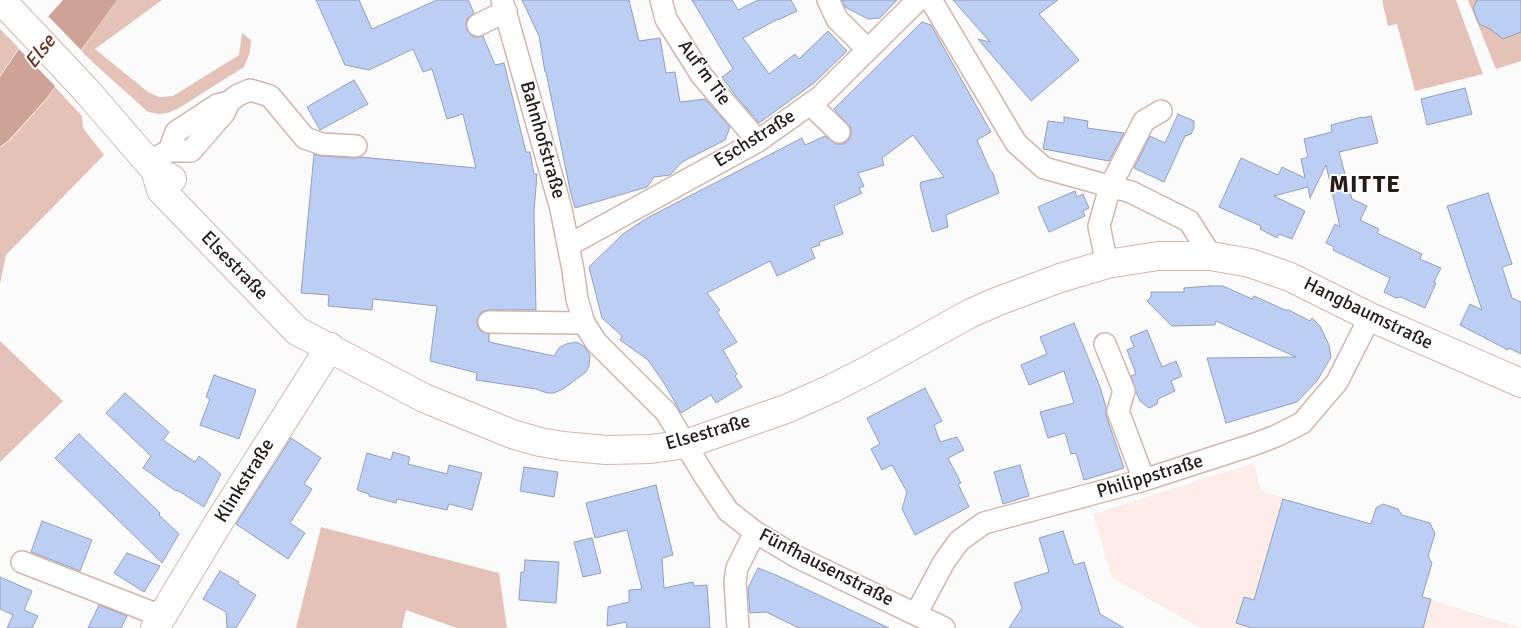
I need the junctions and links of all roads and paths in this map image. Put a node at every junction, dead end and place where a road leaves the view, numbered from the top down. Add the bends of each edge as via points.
1 (661, 0) edge
2 (828, 0) edge
3 (918, 0) edge
4 (931, 0) edge
5 (3, 2) edge
6 (504, 5) edge
7 (478, 25) dead end
8 (867, 49) junction
9 (810, 104) junction
10 (1160, 111) dead end
11 (839, 132) dead end
12 (758, 141) junction
13 (356, 146) dead end
14 (157, 161) junction
15 (1110, 186) junction
16 (568, 245) junction
17 (1211, 256) junction
18 (1108, 264) junction
19 (1076, 273) joint
20 (1370, 317) junction
21 (489, 322) dead end
22 (584, 322) junction
23 (1105, 344) dead end
24 (330, 347) junction
25 (1521, 383) edge
26 (686, 444) junction
27 (1144, 480) junction
28 (755, 532) junction
29 (22, 562) dead end
30 (916, 614) junction
31 (158, 622) edge
32 (738, 628) edge
33 (944, 628) edge

1 - 12 street, Auf'm Tie via 666,19 702,76
2 - 8 street via 837,19
3 - 8 street, Eschstraße
4 - 15 street via 1016,143 1044,168
5 - 14 street, Elsestraße
6 - 7 street, Bahnhofstraße
6 - 16 street, Bahnhofstraße via 561,209
8 - 9 street, Eschstraße
9 - 11 street
9 - 12 street, Eschstraße
10 - 15 street via 1144,121
12 - 16 street, Eschstraße via 733,164
13 - 14 street via 322,144 305,138 270,96 250,90 229,102 190,151
14 - 24 street, Elsestraße via 304,313
15 - 17 street via 1131,192 1189,221
15 - 18 street via 1100,226
16 - 22 street, Bahnhofstraße
17 - 18 street, Hangbaumstraße via 1158,256
17 - 20 street, Hangbaumstraße via 1250,263 1290,277
18 - 19 street, Hangbaumstraße
19 - 26 street, Elsestraße via 969,314 870,369 786,409
20 - 25 street, Hangbaumstraße
20 - 27 street, Philippstraße via 1337,382 1302,424 1255,444
21 - 22 street
22 - 26 street, Fünfhausenstraße via 596,342 666,412
23 - 27 street via 1124,391 1118,411
24 - 26 street, Elsestraße via 424,398 540,442 606,450
24 - 31 street, Klinkstraße
26 - 28 street, Fünfhausenstraße via 728,511
27 - 30 street, Philippstraße via 984,523 959,541
28 - 30 street, Fünfhausenstraße via 797,557
28 - 32 street via 737,568
29 - 31 street, Klinkstraße
30 - 33 street, Fünfhausenstraße

